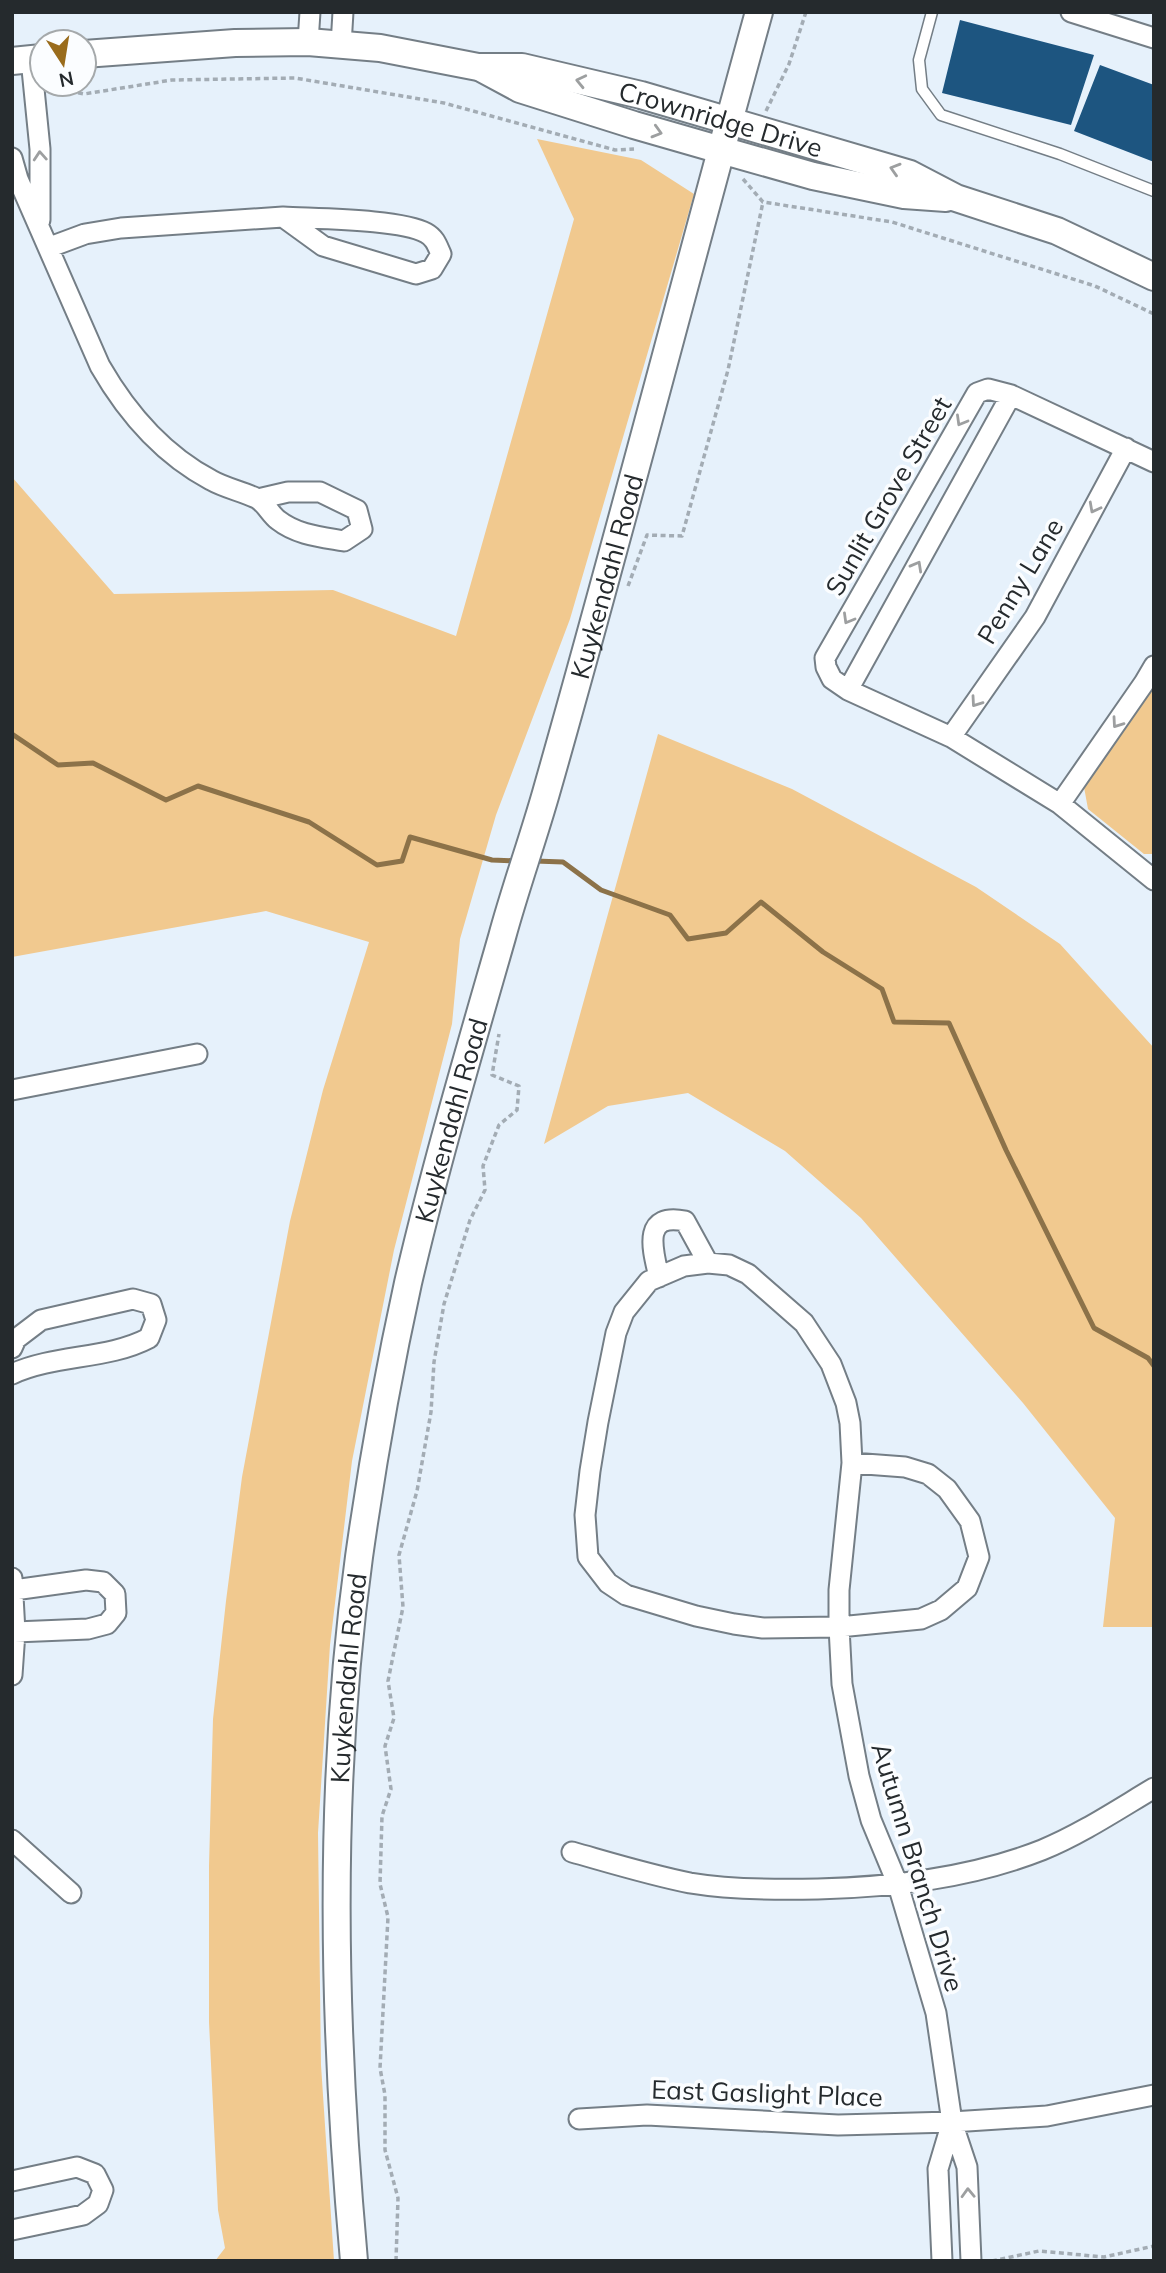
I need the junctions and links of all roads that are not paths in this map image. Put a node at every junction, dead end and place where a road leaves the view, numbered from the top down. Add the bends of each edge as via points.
1 (310, 12) edge
2 (343, 12) edge
3 (759, 12) edge
4 (932, 12) edge
5 (1071, 12) edge
6 (1154, 38) edge
7 (308, 42) junction
8 (341, 45) junction
9 (98, 53) edge
10 (478, 66) junction
11 (34, 98) edge
12 (729, 120) junction
13 (719, 158) junction
14 (12, 159) edge
15 (1154, 191) edge
16 (956, 198) junction
17 (283, 217) junction
18 (40, 225) junction
19 (50, 247) junction
20 (1154, 277) edge
21 (1011, 394) junction
22 (1126, 448) junction
23 (1154, 462) edge
24 (258, 499) junction
25 (1154, 666) edge
26 (848, 690) junction
27 (951, 737) junction
28 (1060, 804) junction
29 (1153, 877) edge
30 (197, 1054) dead end
31 (12, 1090) edge
32 (708, 1263) junction
33 (659, 1277) junction
34 (12, 1348) edge
35 (12, 1374) edge
36 (852, 1463) junction
37 (13, 1584) edge
38 (839, 1628) junction
39 (15, 1632) junction
40 (12, 1675) edge
41 (1154, 1788) edge
42 (12, 1840) edge
43 (572, 1852) dead end
44 (898, 1885) junction
45 (71, 1893) dead end
46 (1154, 2095) edge
47 (579, 2119) dead end
48 (952, 2122) junction
49 (12, 2181) edge
50 (12, 2230) edge
51 (354, 2261) edge
52 (942, 2261) edge
53 (971, 2261) edge

1 - 7 street
2 - 8 street
3 - 12 main road, Kuykendahl Road
4 - 15 lane via 919,60 922,89 941,115
5 - 6 street
7 - 8 main road, Crownridge Drive
7 - 9 main road, Crownridge Drive
8 - 10 main road, Crownridge Drive
12 -> 10 main road, Crownridge Drive via 522,67
10 -> 13 main road, Crownridge Drive via 520,89
18 -> 11 street
12 - 13 main road, Kuykendahl Road
16 -> 12 main road, Crownridge Drive via 910,174
13 - 16 main road, Crownridge Drive via 748,169 813,176 904,195
13 - 51 main road, Kuykendahl Road via 545,798 448,1128 408,1283 382,1410 359,1561 343,1720 336,1926 343,2139
14 - 18 street
16 - 20 main road, Crownridge Drive via 1057,231
17 - 17 street via 323,246 398,270 416,274 432,269 441,254 436,240 424,231
17 - 19 street via 121,228 85,234
18 - 19 street
19 - 24 street via 100,366 130,411 156,441 188,467
21 - 22 street
26 -> 21 street
21 -> 26 street, Sunlit Grove Street via 988,389 977,393 825,658 832,679
22 - 23 street
22 -> 27 street, Penny Lane via 1035,617
24 - 24 street via 279,521 307,535 344,541 362,529 358,510 320,492 288,492
25 -> 28 street
26 - 27 street
27 - 28 street
28 - 29 street
30 - 31 street
32 - 33 street, Autumn Branch Drive via 684,1266
32 - 33 street via 685,1221 666,1222 657,1226 652,1236
32 - 36 street, Autumn Branch Drive via 729,1265 748,1274 804,1323 831,1364 846,1403
33 - 38 street, Autumn Branch Drive via 649,1281 624,1312 616,1333 586,1515 588,1557 608,1583 626,1595 696,1616 763,1628
34 - 35 street via 16,1339 41,1320 133,1299 151,1304 156,1320 149,1338 135,1346
36 - 38 street, Autumn Branch Drive
36 - 38 street via 905,1467 928,1474 947,1489 970,1521 979,1557 967,1588 941,1610 921,1619
37 - 39 street
37 - 39 street via 103,1582 115,1594 116,1613 107,1624 88,1629
38 - 44 street, Autumn Branch Drive via 842,1684 859,1776 871,1820
39 - 40 street
41 - 44 street via 1043,1849 991,1867
42 - 45 street
43 - 44 street via 703,1884 786,1890
44 - 48 street, Autumn Branch Drive via 936,2013
46 - 48 street, East Gaslight Place via 1047,2116
47 - 48 street, East Gaslight Place via 647,2115 838,2125
48 - 52 street, Autumn Branch Drive via 937,2169
53 -> 48 street, Autumn Branch Drive via 967,2166
49 - 50 street via 77,2167 95,2174 103,2190 98,2204 83,2215

